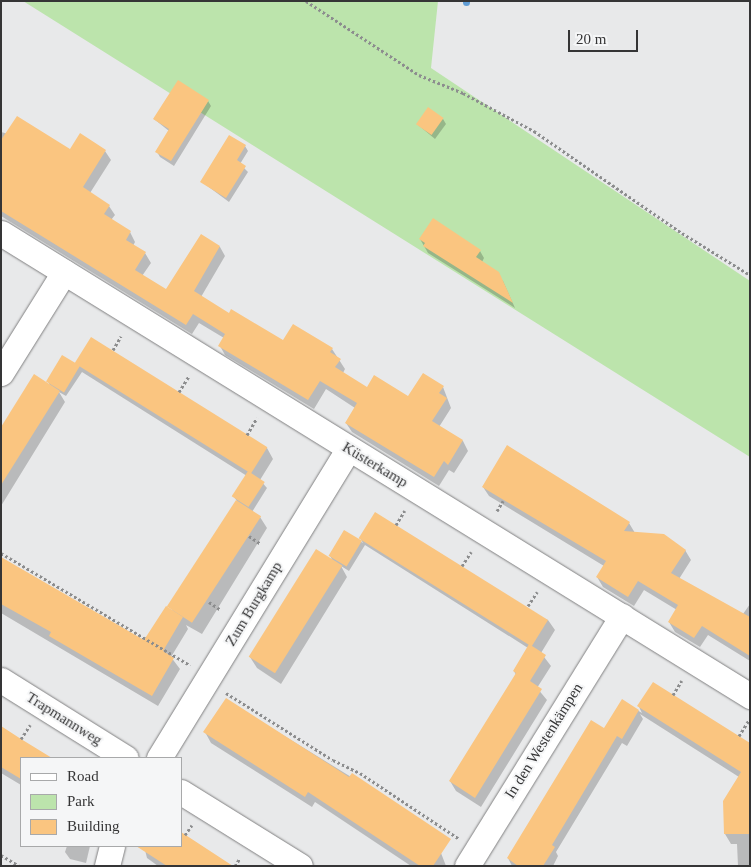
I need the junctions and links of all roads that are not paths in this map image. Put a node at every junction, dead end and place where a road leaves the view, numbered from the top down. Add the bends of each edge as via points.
1 (1, 233) edge
2 (64, 272) junction
3 (1, 373) edge
4 (348, 449) junction
5 (622, 616) junction
6 (1, 680) edge
7 (750, 696) edge
8 (124, 757) edge
9 (160, 757) edge
10 (182, 793) edge
11 (112, 847) edge
12 (471, 858) edge
13 (107, 866) edge
14 (300, 866) edge

1 - 2 street, Küsterkamp
2 - 3 street
2 - 4 street, Küsterkamp
4 - 5 street, Küsterkamp
4 - 9 street, Zum Burgkamp
5 - 7 street, Küsterkamp
5 - 12 street, In den Westenkämpen
6 - 8 street, Trapmannweg
10 - 14 street
11 - 13 street

